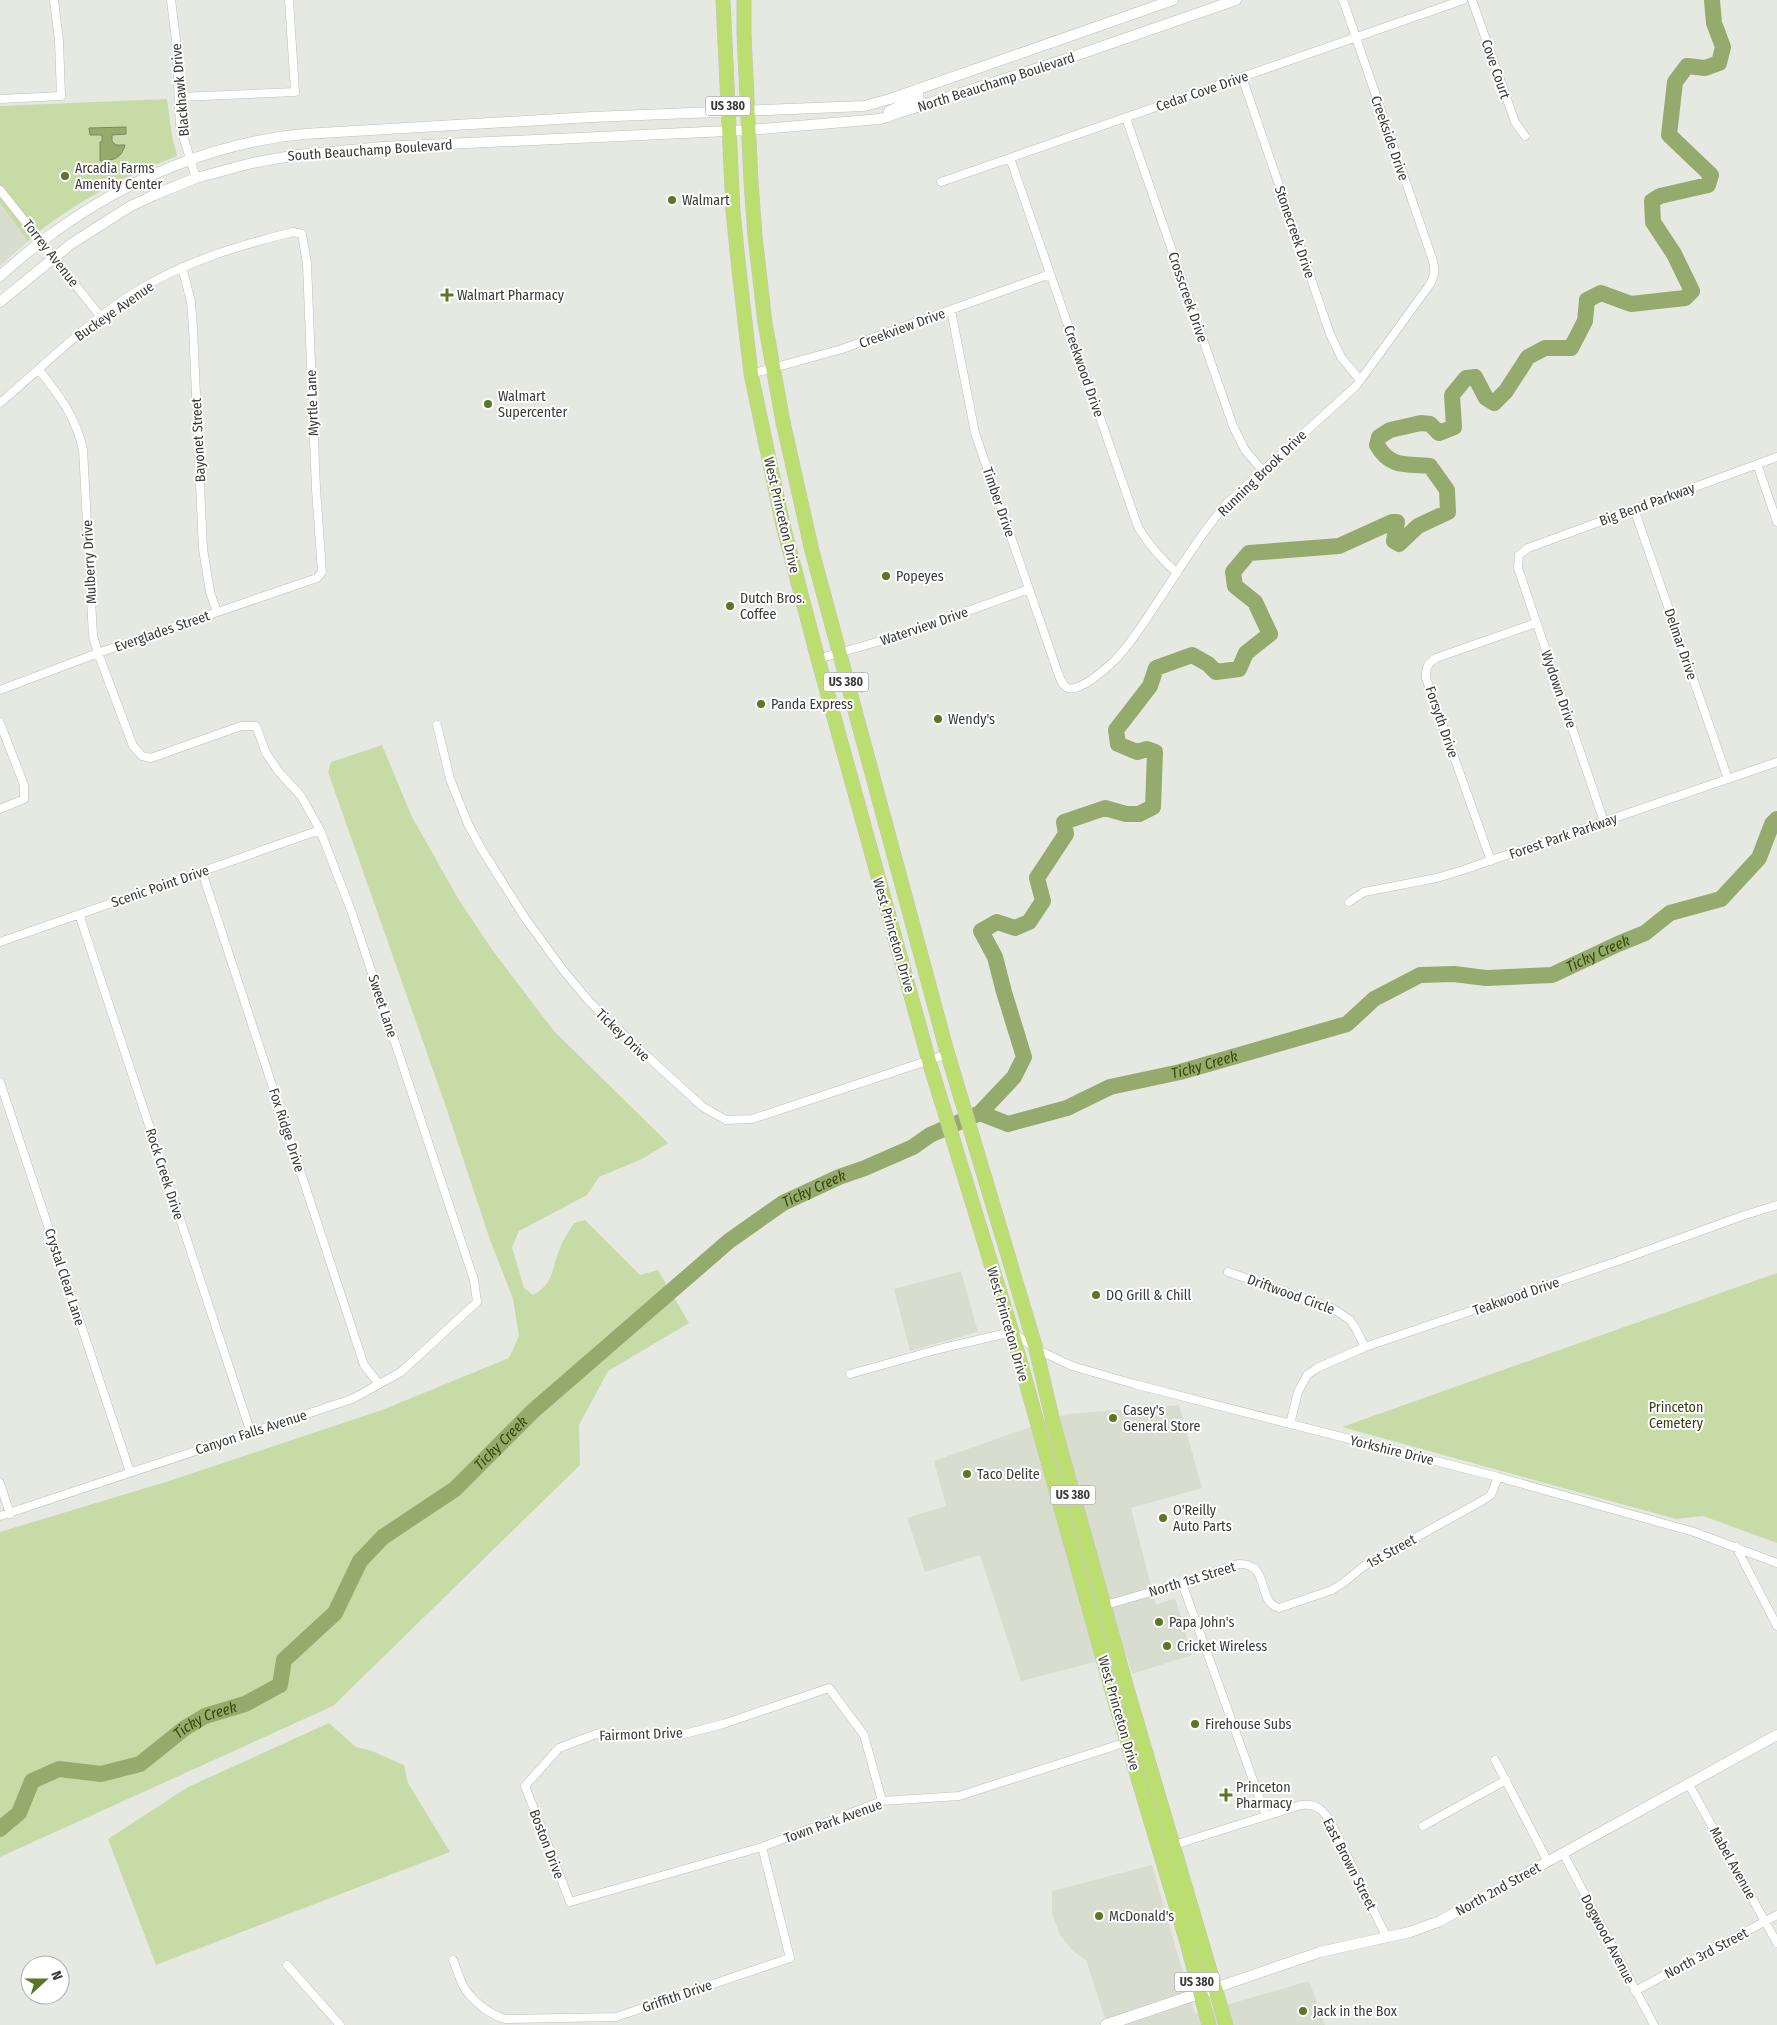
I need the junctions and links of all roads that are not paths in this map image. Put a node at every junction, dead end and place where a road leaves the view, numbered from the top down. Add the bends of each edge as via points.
1 (54, 0) edge
2 (171, 0) edge
3 (289, 0) edge
4 (724, 0) edge
5 (744, 0) edge
6 (1173, 0) edge
7 (1236, 0) edge
8 (1343, 0) edge
9 (1463, 0) edge
10 (1472, 0) edge
11 (1356, 38) junction
12 (1242, 77) junction
13 (918, 89) junction
14 (179, 97) junction
15 (0, 99) edge
16 (728, 110) junction
17 (748, 110) junction
18 (888, 118) junction
19 (1126, 118) junction
20 (508, 122) junction
21 (382, 130) junction
22 (749, 130) junction
23 (729, 131) junction
24 (1525, 136) dead end
25 (509, 141) junction
26 (382, 147) junction
27 (1010, 158) junction
28 (190, 160) junction
29 (196, 178) junction
30 (941, 182) dead end
31 (0, 190) edge
32 (302, 234) joint
33 (41, 241) junction
34 (54, 256) junction
35 (182, 267) junction
36 (1050, 274) junction
37 (0, 276) edge
38 (1434, 276) joint
39 (0, 302) edge
40 (951, 310) junction
41 (101, 317) junction
42 (773, 369) junction
43 (38, 370) junction
44 (751, 374) junction
45 (1360, 380) junction
46 (0, 403) edge
47 (1777, 457) edge
48 (1757, 464) junction
49 (1263, 471) junction
50 (1634, 509) junction
51 (1777, 522) edge
52 (1519, 556) joint
53 (322, 572) joint
54 (1177, 573) junction
55 (1029, 589) junction
56 (216, 612) junction
57 (1536, 623) junction
58 (98, 653) junction
59 (839, 654) junction
60 (818, 659) junction
61 (1068, 688) joint
62 (0, 690) edge
63 (0, 723) edge
64 (437, 725) dead end
65 (256, 726) joint
66 (1777, 762) edge
67 (1728, 779) junction
68 (0, 809) edge
69 (1604, 822) junction
70 (320, 830) junction
71 (1490, 861) junction
72 (202, 872) junction
73 (1349, 902) dead end
74 (78, 914) junction
75 (0, 942) edge
76 (948, 1054) junction
77 (929, 1061) junction
78 (0, 1082) edge
79 (1777, 1205) edge
80 (1228, 1272) dead end
81 (477, 1302) joint
82 (1012, 1332) junction
83 (1365, 1347) junction
84 (1036, 1349) junction
85 (850, 1374) dead end
86 (379, 1384) junction
87 (1290, 1424) junction
88 (251, 1433) junction
89 (130, 1472) junction
90 (1498, 1477) junction
91 (0, 1483) edge
92 (10, 1514) junction
93 (0, 1516) edge
94 (1736, 1547) junction
95 (1777, 1563) edge
96 (1182, 1583) junction
97 (1088, 1606) junction
98 (1105, 1606) junction
99 (1273, 1606) joint
100 (1777, 1626) edge
101 (1777, 1735) edge
102 (1127, 1742) junction
103 (1495, 1760) dead end
104 (1506, 1780) junction
105 (1688, 1783) junction
106 (525, 1786) joint
107 (882, 1801) junction
108 (1266, 1816) junction
109 (1423, 1826) dead end
110 (1174, 1845) junction
111 (762, 1847) junction
112 (1563, 1853) junction
113 (1548, 1862) junction
114 (570, 1902) joint
115 (1777, 1915) edge
116 (1765, 1921) junction
117 (1387, 1938) junction
118 (1777, 1943) edge
119 (454, 1960) dead end
120 (287, 1964) dead end
121 (1215, 1988) junction
122 (1635, 1992) junction
123 (1199, 1993) junction
124 (563, 2022) edge
125 (340, 2025) edge
126 (1106, 2025) edge
127 (1209, 2025) edge
128 (1226, 2025) edge
129 (1654, 2025) edge

1 - 15 street via 61,96
2 - 14 street, Blackhawk Drive
3 - 14 street via 295,92
4 - 16 highway, West Princeton Drive / US 380
5 - 17 highway, West Princeton Drive / US 380
6 - 13 street, North Beauchamp Boulevard
7 - 18 street, North Beauchamp Boulevard
8 - 11 street, Creekside Drive
9 - 11 street, Cedar Cove Drive
10 - 24 street, Cove Court via 1515,122
11 - 12 street, Cedar Cove Drive
11 - 38 street, Creekside Drive via 1435,267
12 - 19 street, Cedar Cove Drive
12 - 45 street, Stonecreek Drive via 1330,334 1341,358
13 - 17 street, North Beauchamp Boulevard via 864,106
13 - 18 street via 918,98 889,111
14 - 28 street, Blackhawk Drive via 180,126
16 - 17 street, South Beauchamp Boulevard
16 - 20 street, South Beauchamp Boulevard
16 - 23 highway, West Princeton Drive / US 380
17 - 22 highway, West Princeton Drive / US 380
18 - 22 street, North Beauchamp Boulevard
19 - 27 street, Cedar Cove Drive
19 - 49 street, Crosscreek Drive via 1233,426 1245,450
20 - 21 street, South Beauchamp Boulevard
20 - 25 street
21 - 26 street
21 - 28 street, South Beauchamp Boulevard via 274,138
22 - 23 street, South Beauchamp Boulevard
22 - 42 highway, West Princeton Drive / US 380 via 755,236
23 - 25 street, South Beauchamp Boulevard
23 - 44 highway, West Princeton Drive / US 380 via 736,248
25 - 26 street, South Beauchamp Boulevard
26 - 29 street, South Beauchamp Boulevard via 266,160
27 - 30 street, Cedar Cove Drive
27 - 36 street, Creekwood Drive
28 - 29 street, Blackhawk Drive
28 - 33 street, South Beauchamp Boulevard via 126,188
29 - 34 street, South Beauchamp Boulevard via 129,207
31 - 33 street, Torrey Avenue
32 - 35 street, Buckeye Avenue via 293,232 230,248
32 - 53 street, Myrtle Lane via 307,264
33 - 34 street, Torrey Avenue
33 - 37 street, South Beauchamp Boulevard
34 - 39 street, South Beauchamp Boulevard
34 - 41 street, Torrey Avenue
35 - 41 street, Buckeye Avenue via 139,290
35 - 56 street, Bayonet Street via 194,328 203,550
36 - 40 street, Creekview Drive
36 - 54 street, Creekwood Drive via 1138,527 1149,545
38 - 45 street, Running Brook Drive
40 - 42 street, Creekview Drive via 842,349
40 - 55 street, Timber Drive via 975,434
41 - 43 street, Buckeye Avenue
42 - 44 street, Creekview Drive
42 - 59 highway, West Princeton Drive / US 380 via 812,551
43 - 46 street, Buckeye Avenue
43 - 58 street, Mulberry Drive via 70,411 83,449 93,636
44 - 60 highway, West Princeton Drive / US 380 via 783,525
45 - 49 street, Running Brook Drive
47 - 48 street, Big Bend Parkway
48 - 50 street, Big Bend Parkway
48 - 51 street
49 - 54 street, Running Brook Drive via 1227,503
50 - 52 street, Big Bend Parkway via 1528,548
50 - 67 street, Delmar Drive
52 - 57 street, Wydown Drive via 1518,568
53 - 56 street, Everglades Street via 317,578
54 - 61 street, Running Brook Drive via 1136,635 1116,658 1085,683
55 - 59 street, Waterview Drive
55 - 61 street, Timber Drive via 1058,672
56 - 58 street, Everglades Street
57 - 69 street, Wydown Drive
57 - 71 street, Forsyth Drive via 1436,658 1427,665 1426,678
58 - 62 street, Everglades Street
58 - 65 street, Mulberry Drive via 133,746 142,756 151,758 241,726
59 - 60 street, Waterview Drive
59 - 76 highway, West Princeton Drive / US 380
60 - 77 highway, West Princeton Drive / US 380
63 - 68 street via 24,785 24,799
64 - 77 street, Tickey Drive via 450,779 468,824 545,946 601,1014 703,1107 726,1120 752,1119
65 - 70 street, Sweet Lane via 266,752 301,796
66 - 67 street, Forest Park Parkway
67 - 69 street, Forest Park Parkway
69 - 71 street, Forest Park Parkway
70 - 72 street, Scenic Point Drive
70 - 81 street, Sweet Lane via 366,953 474,1280
71 - 73 street, Forest Park Parkway via 1437,878 1364,892
72 - 74 street, Scenic Point Drive
72 - 86 street, Fox Ridge Drive via 364,1365
74 - 75 street, Scenic Point Drive
74 - 88 street, Rock Creek Drive
76 - 77 street, Tickey Drive
76 - 84 highway, West Princeton Drive / US 380
77 - 82 highway, West Princeton Drive / US 380
78 - 89 street, Crystal Clear Lane
79 - 83 street, Teakwood Drive
80 - 83 street, Driftwood Circle via 1332,1308 1350,1320
81 - 86 street, Canyon Falls Avenue via 401,1372
82 - 84 street, Yorkshire Drive
82 - 85 street
82 - 97 highway, West Princeton Drive / US 380
83 - 87 street, Teakwood Drive via 1307,1375 1298,1392
84 - 87 street, Yorkshire Drive via 1088,1371
84 - 98 highway, West Princeton Drive / US 380 via 1053,1422
86 - 88 street, Canyon Falls Avenue via 352,1399
87 - 90 street, Yorkshire Drive
88 - 89 street, Canyon Falls Avenue
89 - 92 street, Canyon Falls Avenue
90 - 94 street, Yorkshire Drive via 1694,1532
90 - 99 street, 1st Street via 1495,1488 1486,1498 1364,1566 1332,1590 1279,1608
91 - 92 street
92 - 93 street, Canyon Falls Avenue
94 - 95 street, Yorkshire Drive
94 - 100 street
96 - 98 street, North 1st Street
96 - 99 street, North 1st Street via 1238,1564 1251,1566
96 - 108 street
97 - 98 street, North 1st Street
97 - 102 highway, West Princeton Drive / US 380
98 - 110 highway, West Princeton Drive / US 380
101 - 105 street, North 2nd Street
102 - 107 street, Town Park Avenue via 959,1796
102 - 123 highway, West Princeton Drive / US 380
103 - 104 street
104 - 109 street
104 - 113 street
105 - 112 street, North 2nd Street
105 - 116 street, Mabel Avenue
106 - 107 street, Fairmont Drive via 559,1748 596,1734 680,1735 829,1688 864,1735
106 - 114 street, Boston Drive
107 - 111 street, Town Park Avenue
108 - 110 street
108 - 117 street, East Brown Street via 1301,1804 1316,1805 1327,1816
110 - 121 highway, US 380
111 - 114 street, Town Park Avenue
111 - 124 street, Griffith Drive via 790,1958 616,2017
112 - 113 street, North 2nd Street
112 - 122 street, Dogwood Avenue
113 - 117 street, North 2nd Street via 1440,1921
115 - 116 street, North 3rd Street
116 - 118 street, Mabel Avenue
116 - 122 street, North 3rd Street
117 - 121 street, North 2nd Street via 1320,1952
119 - 124 street, Griffith Drive via 465,1989 498,2017
120 - 125 street
121 - 123 main road, North 2nd Street
121 - 128 highway, US 380
122 - 129 street, Dogwood Avenue
123 - 126 main road, North 2nd Street
123 - 127 highway, US 380

